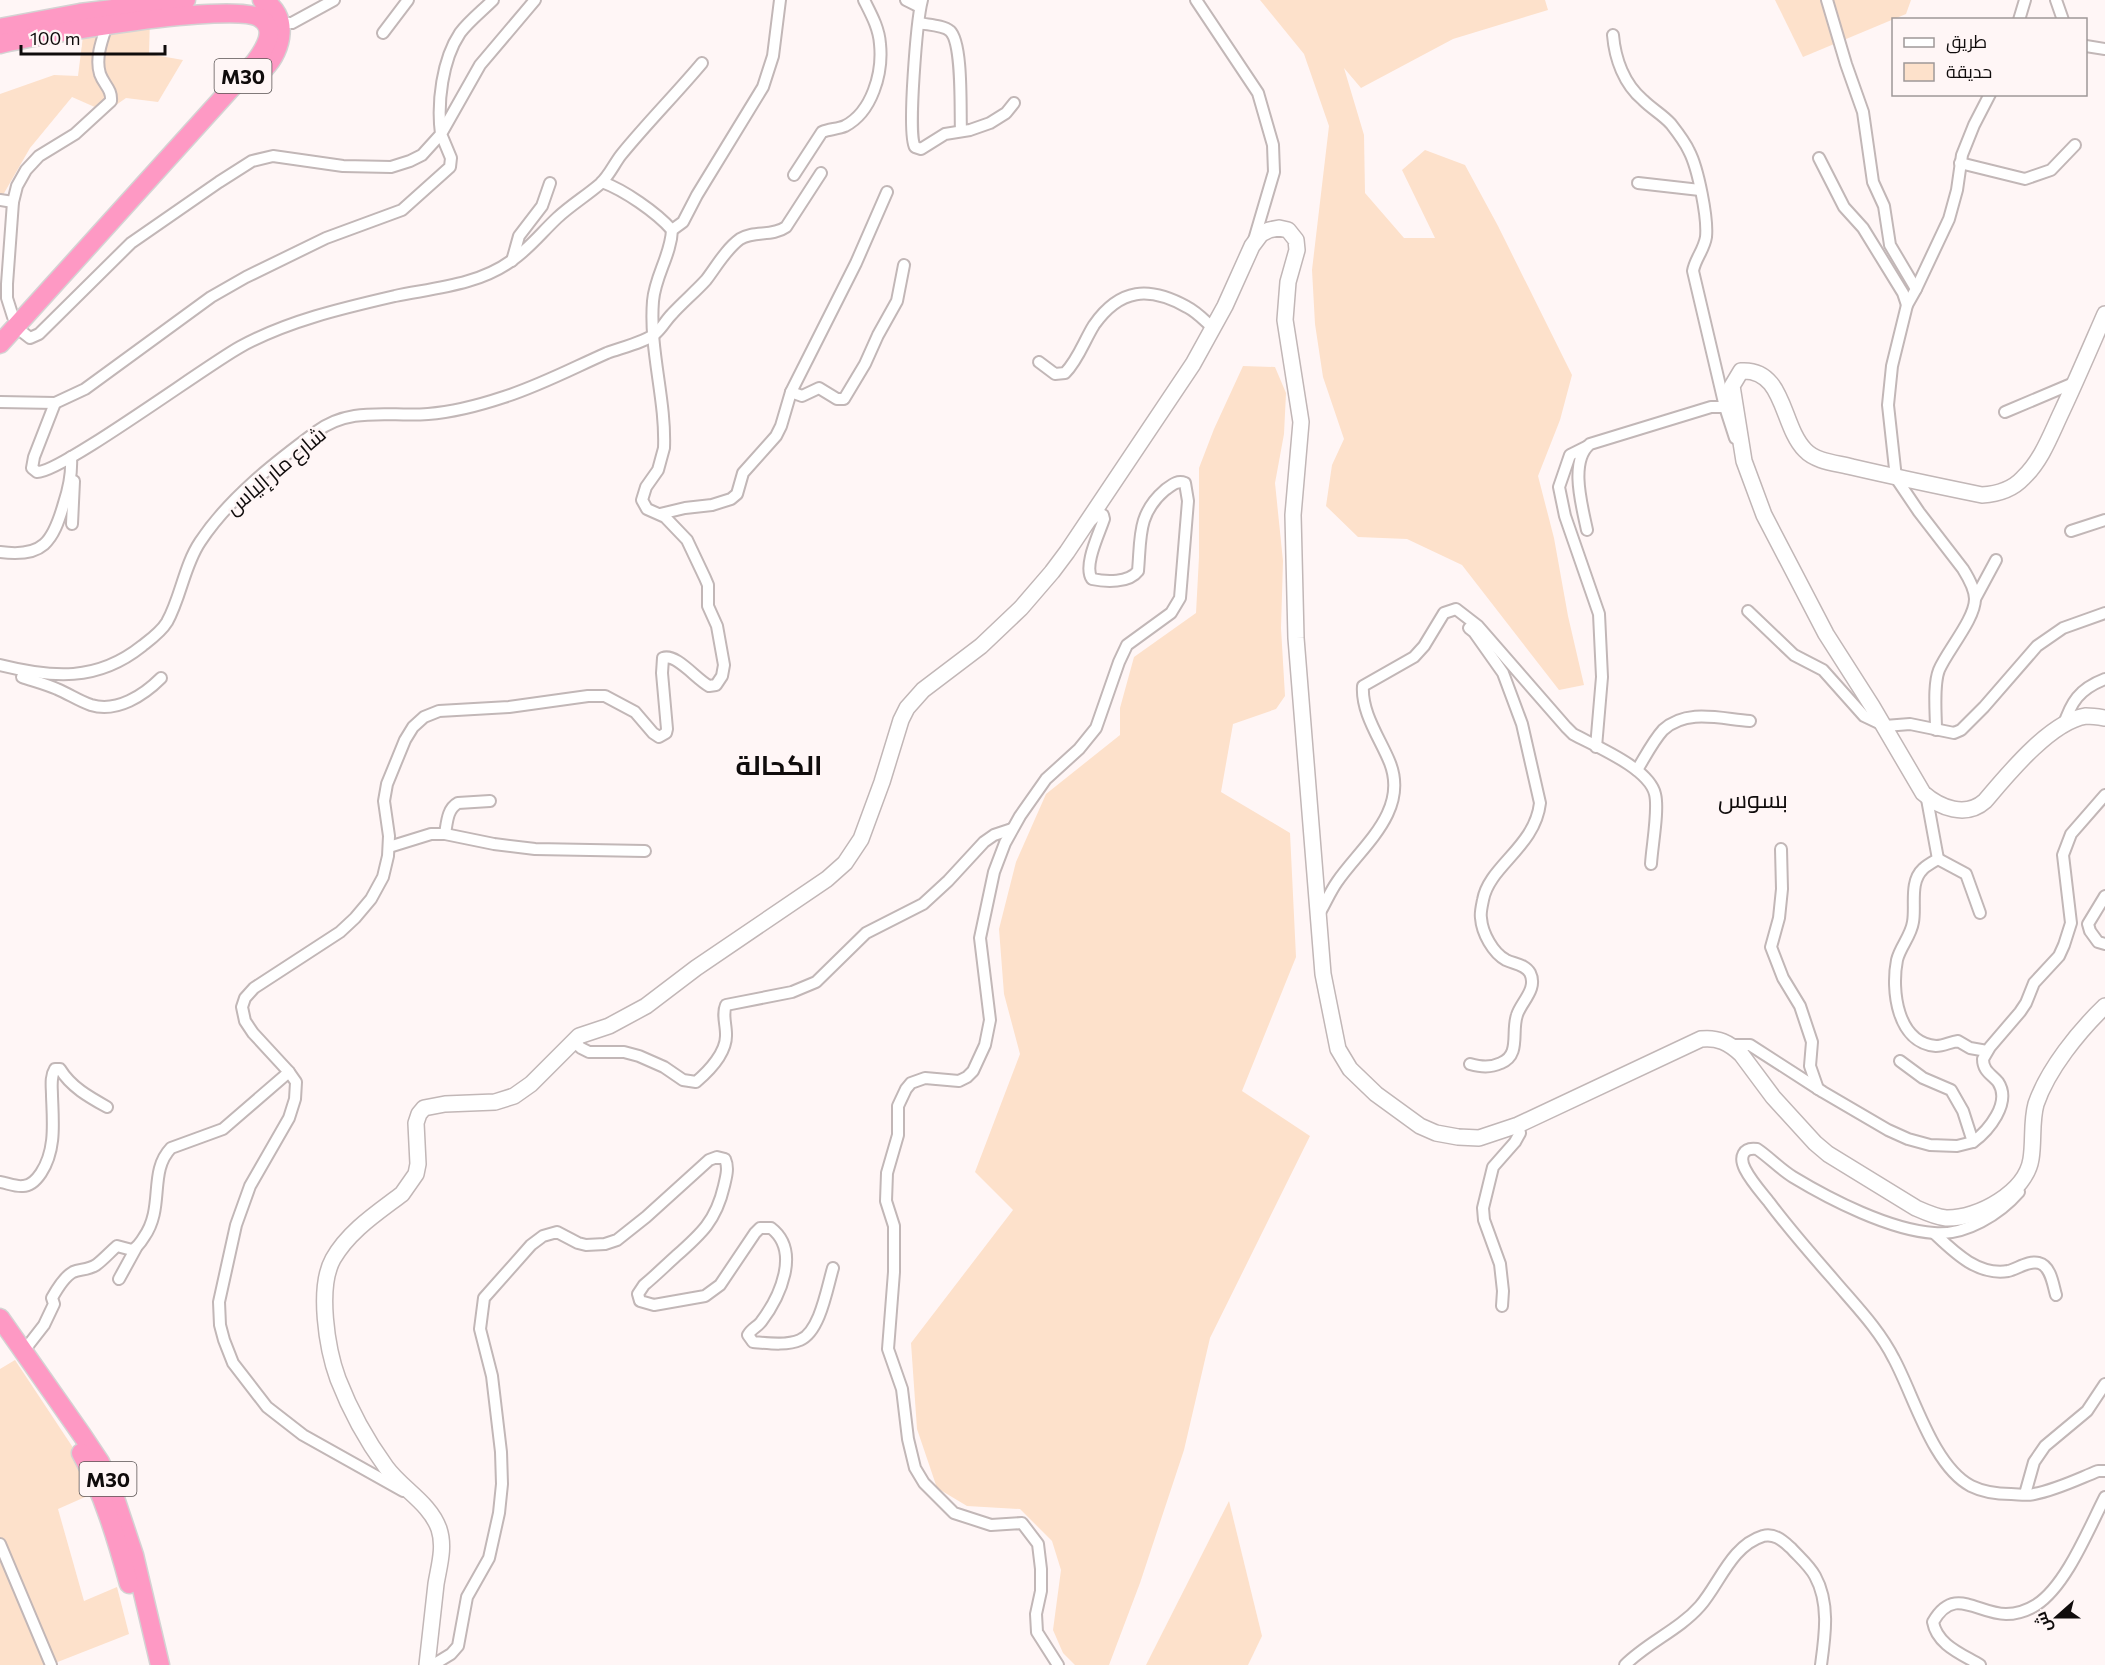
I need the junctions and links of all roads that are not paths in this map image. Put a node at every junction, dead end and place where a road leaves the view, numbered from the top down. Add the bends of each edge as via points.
1 (186, 0) edge
2 (262, 0) edge
3 (334, 0) edge
4 (408, 0) edge
5 (493, 0) edge
6 (535, 0) edge
7 (780, 0) edge
8 (864, 0) edge
9 (906, 0) edge
10 (1196, 0) edge
11 (1827, 0) edge
12 (2025, 0) edge
13 (2056, 0) edge
14 (921, 3) edge
15 (110, 12) edge
16 (2020, 18) edge
17 (2062, 18) edge
18 (281, 23) junction
19 (919, 23) junction
20 (0, 28) edge
21 (383, 33) dead end
22 (1613, 35) dead end
23 (0, 44) edge
24 (2087, 46) edge
25 (2105, 49) edge
26 (702, 63) dead end
27 (1989, 96) edge
28 (1014, 103) dead end
29 (961, 131) junction
30 (441, 134) junction
31 (2074, 145) dead end
32 (1819, 158) dead end
33 (1960, 163) junction
34 (821, 173) dead end
35 (794, 175) dead end
36 (602, 182) junction
37 (550, 183) dead end
38 (1638, 183) dead end
39 (1700, 190) junction
40 (887, 192) dead end
41 (0, 200) edge
42 (13, 201) junction
43 (672, 230) junction
44 (1252, 246) junction
45 (512, 261) junction
46 (903, 265) dead end
47 (1917, 289) junction
48 (1907, 305) junction
49 (2105, 314) edge
50 (20, 326) junction
51 (1212, 328) junction
52 (654, 334) junction
53 (0, 344) edge
54 (0, 357) edge
55 (1039, 362) dead end
56 (2076, 382) junction
57 (791, 392) junction
58 (0, 402) edge
59 (55, 404) junction
60 (1725, 407) junction
61 (2005, 412) dead end
62 (1586, 447) junction
63 (71, 457) junction
64 (1744, 461) junction
65 (71, 476) junction
66 (1896, 478) junction
67 (660, 514) junction
68 (2105, 520) edge
69 (72, 524) dead end
70 (1087, 524) junction
71 (1587, 530) dead end
72 (2071, 531) dead end
73 (0, 552) edge
74 (1996, 560) dead end
75 (1975, 599) junction
76 (1448, 610) junction
77 (1748, 611) dead end
78 (2105, 613) edge
79 (1, 665) edge
80 (161, 678) dead end
81 (2105, 679) edge
82 (2105, 718) edge
83 (1750, 721) dead end
84 (1885, 726) junction
85 (2062, 727) junction
86 (1936, 730) junction
87 (1596, 747) junction
88 (1637, 770) junction
89 (1923, 793) junction
90 (2105, 795) edge
91 (490, 801) dead end
92 (1012, 829) junction
93 (445, 834) junction
94 (389, 847) junction
95 (1781, 849) dead end
96 (645, 851) dead end
97 (1938, 859) junction
98 (1651, 864) dead end
99 (2105, 896) edge
100 (1980, 913) dead end
101 (1318, 915) junction
102 (2105, 944) edge
103 (2105, 1006) edge
104 (573, 1041) junction
105 (1731, 1045) junction
106 (1987, 1051) junction
107 (1900, 1061) dead end
108 (1470, 1064) dead end
109 (290, 1072) junction
110 (1818, 1089) junction
111 (106, 1107) dead end
112 (1518, 1125) junction
113 (1972, 1143) junction
114 (0, 1182) edge
115 (2019, 1186) junction
116 (1935, 1234) junction
117 (136, 1248) junction
118 (833, 1268) dead end
119 (119, 1279) dead end
120 (2056, 1295) dead end
121 (1502, 1306) dead end
122 (0, 1318) edge
123 (0, 1332) edge
124 (23, 1352) junction
125 (2105, 1384) edge
126 (2103, 1473) edge
127 (2025, 1494) junction
128 (2105, 1497) edge
129 (416, 1498) junction
130 (0, 1544) edge
131 (51, 1665) edge
132 (150, 1665) edge
133 (160, 1665) edge
134 (427, 1665) edge
135 (433, 1665) edge
136 (1059, 1665) edge
137 (1625, 1665) edge
138 (1821, 1665) edge
139 (1980, 1665) edge

1 - 15 highway, M30
2 - 18 highway via 272,6
3 - 18 street via 292,23
4 - 21 street
5 - 30 street via 467,25 452,48 441,97
6 - 30 street via 480,65
7 - 43 street via 773,56 760,94 683,222
8 - 35 street via 880,45 869,101 844,126 822,132
9 - 14 street
10 - 44 street via 1258,93 1273,145 1274,172
11 - 47 street via 1863,112 1867,149 1884,206 1890,245
12 - 16 street
13 - 17 street
14 - 19 street
15 - 20 highway, M30
15 - 23 highway, M30
15 - 42 street via 100,46 99,66 111,101 75,134 34,160 17,186
15 - 50 highway, M30 via 244,13 264,21 268,39 263,52
18 - 50 highway, M30 via 278,48 269,64
19 - 29 street via 948,29 955,38
19 - 29 street via 912,143 921,149 945,134
22 - 39 street via 1625,79 1681,137 1694,163
24 - 25 street
26 - 36 street
27 - 33 street
28 - 29 street via 990,123
30 - 50 street via 422,155 391,167 343,166 273,156 252,162 131,243 34,337 30,338
30 - 59 street via 451,158 450,166 407,207 326,238 246,277 192,310 92,384
31 - 33 street via 2051,170 2025,179
32 - 48 street via 1844,207 1863,228
33 - 47 street via 1953,206
34 - 52 street via 786,227 739,240
36 - 43 street via 663,220
36 - 45 street via 572,204
37 - 45 street via 542,206 519,236
38 - 39 street
39 - 60 street via 1706,240 1693,271
40 - 57 street
41 - 42 street
42 - 50 street via 7,298
43 - 52 street via 653,300
44 - 51 main road
44 - 101 main road via 1261,234 1279,228 1288,230 1296,240 1285,320 1300,422 1293,515 1296,638
45 - 63 street via 467,281 277,329 217,360
46 - 57 street via 897,301 844,399 819,388 802,396
47 - 48 street
48 - 66 street via 1892,366 1888,405
49 - 56 main road
50 - 53 highway, M30
50 - 54 highway, M30
51 - 55 street via 1189,307 1151,292 1136,293 1101,316 1065,373 1055,374
51 - 70 main road via 1193,364
52 - 67 street via 664,448 658,470 642,500 647,509
52 - 79 street, شارع مار إلياس via 485,403 432,414 362,414 327,424 247,488 210,528 192,556 162,630 137,650 100,669 73,675 34,674
56 - 61 street
56 - 66 main road via 2038,462 2010,488 1982,495
57 - 67 street via 776,436 743,474 737,494 712,505
58 - 59 street
59 - 63 street via 32,468 44,472
60 - 62 street via 1704,408
60 - 64 street
62 - 71 street via 1579,483
62 - 87 street via 1570,455 1559,487 1599,614 1602,677
63 - 65 street
64 - 66 main road via 1732,386 1741,371 1753,370 1773,386 1805,451 1818,458
64 - 84 main road via 1764,515 1826,634
65 - 69 street via 75,485
65 - 73 street via 51,539 30,552
66 - 75 street via 1963,569
67 - 94 street via 687,540 708,585 708,606 717,626 724,665 716,685 702,682 672,657 663,658 668,729 660,737 635,712 605,696 439,711 424,717 405,740 387,784 384,801
68 - 72 street
70 - 92 street via 1099,513 1103,515 1088,570 1092,579 1130,578 1138,572 1145,513 1175,482 1185,483 1188,501 1180,598 1171,613 1128,645 1096,728 1046,779
70 - 104 main road via 1021,608 907,708 861,839 837,872 646,1006
74 - 75 street
75 - 86 street via 1939,670
76 - 87 street via 1456,609 1478,626 1566,727
76 - 101 street via 1414,657 1364,686 1364,699 1393,771 1395,788 1390,811
76 - 108 street via 1474,632 1503,673 1522,724 1540,803 1529,834 1484,894 1481,918 1495,950 1530,973 1528,997 1516,1016 1514,1052 1498,1065
77 - 84 street via 1794,655 1823,670 1864,716
78 - 86 street via 2063,628 2037,646 1959,732
79 - 80 street via 8,672 100,706 132,700
81 - 85 street via 2080,693
82 - 85 main road via 2086,716
83 - 88 street via 1683,718 1662,731
84 - 86 street via 1910,724
84 - 89 main road
85 - 89 main road via 2032,749 1975,808 1949,809
87 - 88 street
88 - 98 street via 1650,782 1655,794
89 - 97 street via 1928,799
90 - 106 street via 2071,834 2063,855 2071,923 2064,945 2034,982 2020,1012
91 - 93 street via 453,806
92 - 104 street via 984,842 931,898 866,933 816,982 792,992 726,1005 723,1050 696,1082 683,1080 639,1056 589,1052
92 - 136 street via 998,860 981,929 990,1020 980,1058 973,1071 959,1081 925,1078 911,1083 898,1106 898,1135 887,1173 886,1201 894,1226 888,1349 902,1389 915,1468 924,1483 954,1513 991,1525 1022,1523 1038,1544 1041,1591 1036,1632
93 - 94 street via 431,834
93 - 96 street via 535,849
94 - 109 street via 383,876 355,918 340,932 262,982 246,998 241,1011 245,1021
95 - 110 street via 1782,889 1771,947 1800,1006 1812,1042 1810,1066
97 - 100 street via 1966,874
97 - 106 street via 1916,879 1913,923 1897,960 1898,1014 1909,1032 1926,1044 1944,1046 1958,1041
99 - 102 street via 2088,924 2098,942
101 - 112 main road via 1323,974 1338,1049 1350,1069 1398,1112 1436,1134 1479,1138
103 - 115 main road via 2062,1056 2037,1103 2031,1159
104 - 129 main road via 514,1096 495,1102 424,1108 416,1123 416,1174 402,1194 347,1239 327,1274 325,1311 338,1378 372,1446 388,1470
105 - 110 street via 1750,1045
105 - 112 main road via 1701,1039
105 - 115 main road via 1815,1143 1916,1208 1947,1218 1963,1215 1997,1202
106 - 113 street via 1983,1065 2001,1088 2002,1099 1989,1128
107 - 113 street via 1923,1078 1952,1090
109 - 117 street via 223,1129 178,1144 165,1155 158,1175 155,1215
109 - 129 street via 296,1082 293,1108 244,1198 229,1252 219,1313 224,1340 233,1363 267,1407 303,1435
110 - 113 street via 1908,1139 1957,1146
111 - 114 street via 55,1069 52,1148 47,1163 32,1184
112 - 121 street via 1520,1133 1515,1142 1493,1167 1483,1208 1500,1264
115 - 116 street via 2009,1204 1992,1215 1956,1232
116 - 120 street via 1960,1257 1990,1270 2008,1271 2029,1263 2042,1264
116 - 127 street via 1876,1219 1791,1176 1757,1149 1745,1150 1745,1168 1768,1202 1877,1330 1894,1357 1942,1459 1972,1486 2004,1494
117 - 119 street
117 - 124 street via 128,1251 117,1246 98,1264 74,1272 52,1298 49,1317
118 - 135 street via 815,1328 805,1338 792,1342 753,1342 748,1335 773,1304 784,1274 786,1250 771,1228 760,1228 755,1233 720,1285 705,1296 654,1305 640,1301 638,1294 644,1285 702,1234 713,1218 727,1173 727,1164 721,1157 709,1160 617,1240 586,1245 552,1232 531,1245 484,1298 480,1329 492,1376 501,1452 499,1513 489,1558 467,1597 458,1646
122 - 124 highway, M30
123 - 132 highway, M30 via 89,1468 121,1555
124 - 133 highway, M30 via 100,1462 110,1483 134,1555
125 - 127 street via 2087,1411 2045,1446 2034,1462
126 - 127 street
128 - 139 street via 2061,1579 2035,1606 2005,1614 1966,1603 1949,1605 1938,1612 1933,1622 1935,1633
129 - 134 main road via 438,1527 441,1544
130 - 131 street
137 - 138 street via 1691,1614 1738,1553 1766,1535 1782,1539 1808,1565 1820,1588 1826,1620

